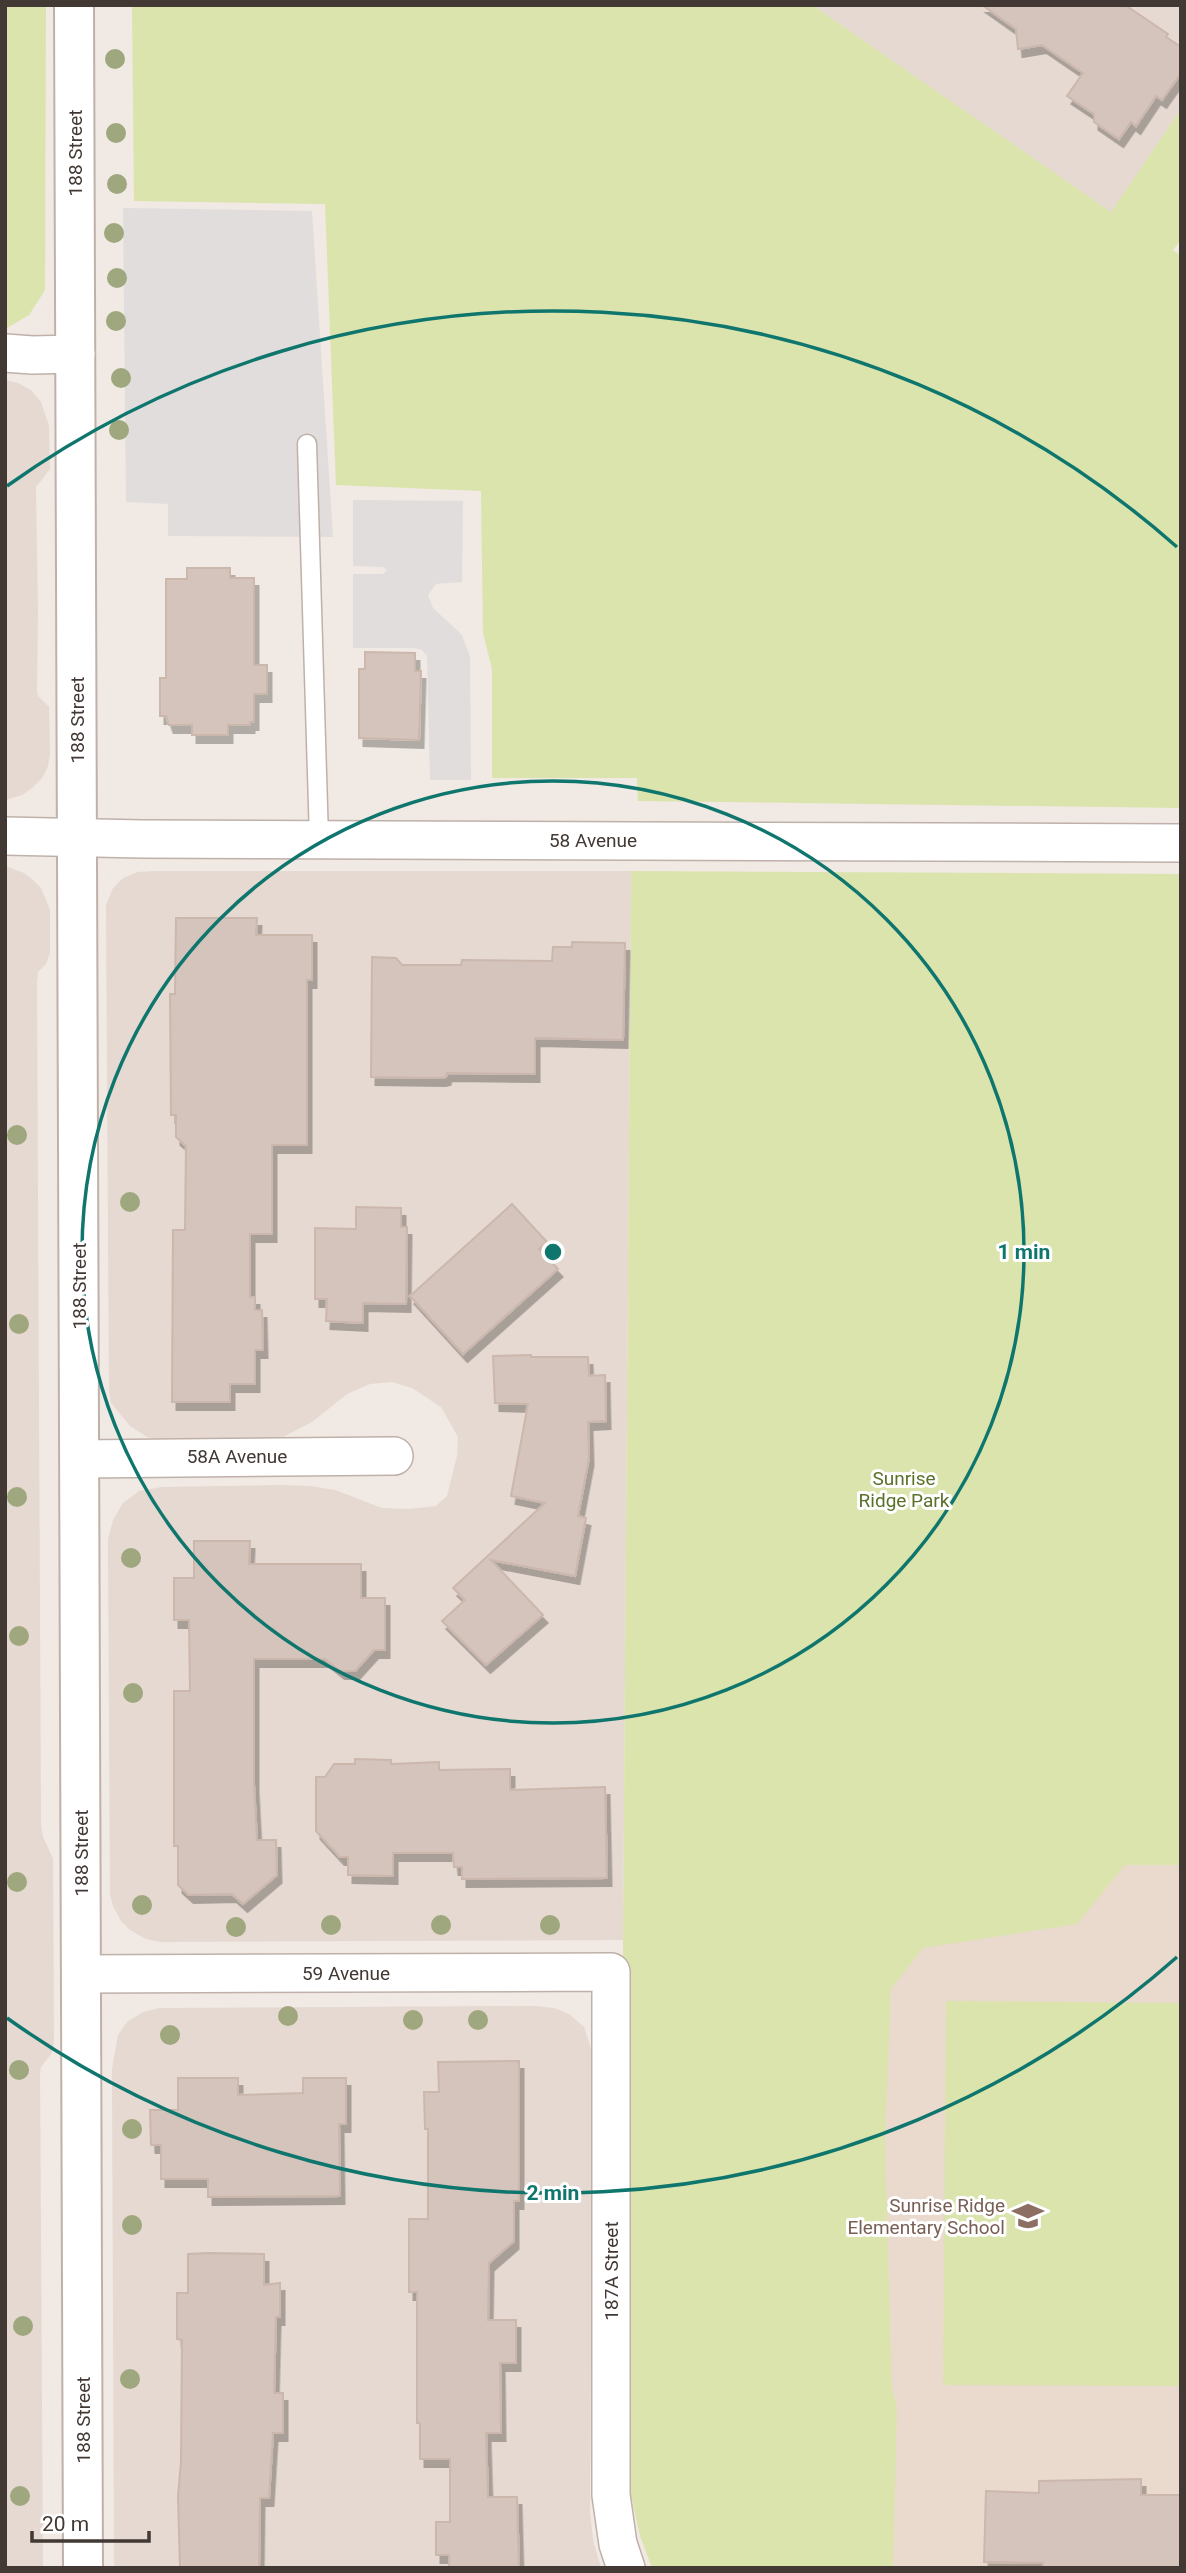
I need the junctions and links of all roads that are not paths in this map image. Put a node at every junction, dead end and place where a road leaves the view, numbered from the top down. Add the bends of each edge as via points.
1 (74, 5) edge
2 (5, 353) edge
3 (76, 354) junction
4 (307, 444) dead end
5 (5, 836) edge
6 (78, 837) junction
7 (319, 839) junction
8 (1181, 843) edge
9 (394, 1456) dead end
10 (80, 1459) junction
11 (611, 1972) joint
12 (81, 1974) junction
13 (83, 2568) edge
14 (626, 2568) edge

1 - 3 street, 188 Street
2 - 3 street
3 - 6 street, 188 Street
4 - 7 lane
5 - 6 street, 58 Avenue
6 - 7 street, 58 Avenue
6 - 10 street, 188 Street
7 - 8 street, 58 Avenue
9 - 10 street, 58A Avenue
10 - 12 street, 188 Street
11 - 12 street, 59 Avenue
11 - 14 street, 187A Street via 611,2494
12 - 13 street, 188 Street

